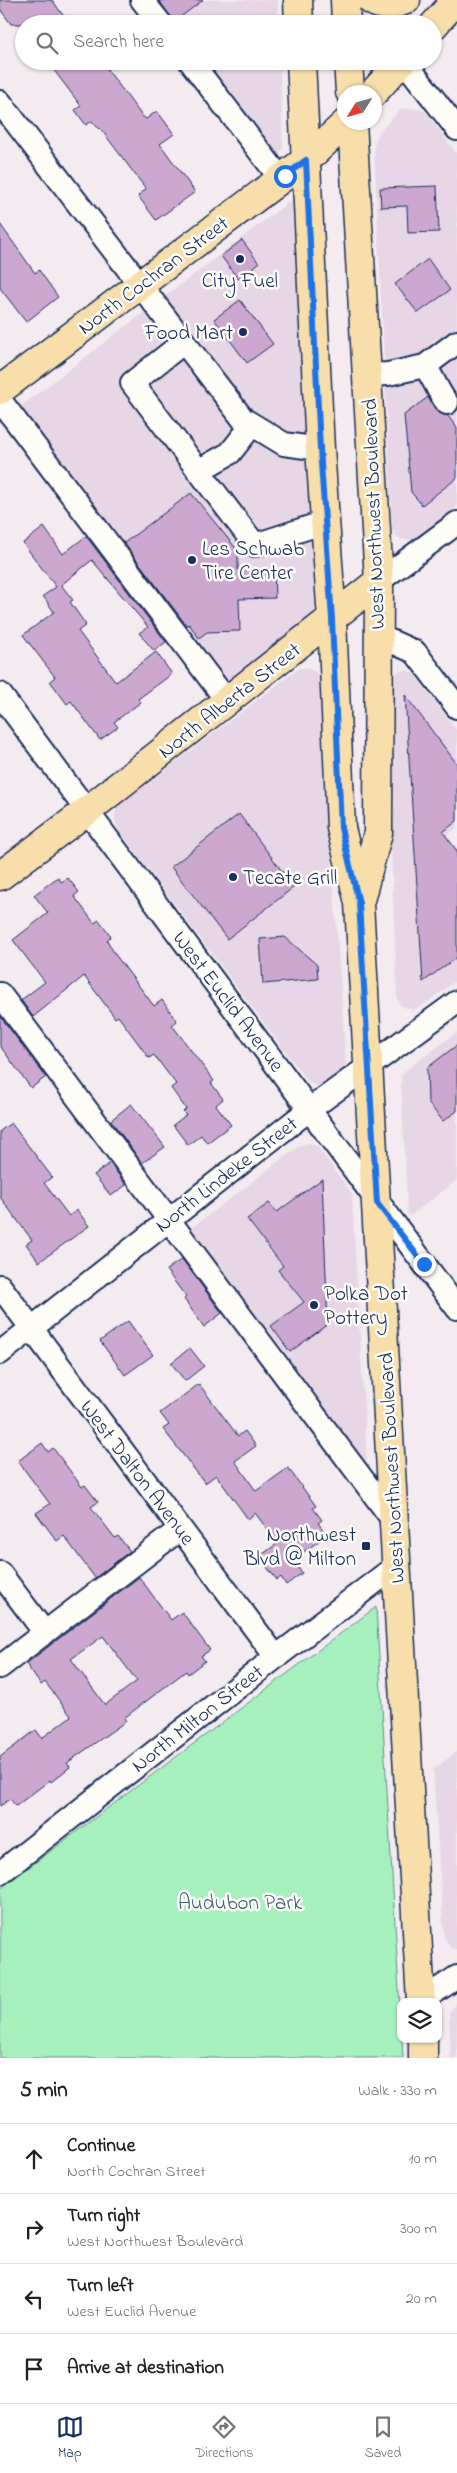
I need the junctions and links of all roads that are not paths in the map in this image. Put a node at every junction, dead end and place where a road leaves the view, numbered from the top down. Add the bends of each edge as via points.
1 (142, 0) edge
2 (298, 0) edge
3 (345, 0) edge
4 (371, 0) edge
5 (406, 0) edge
6 (456, 0) edge
7 (154, 15) edge
8 (299, 15) edge
9 (346, 15) edge
10 (442, 16) edge
11 (197, 70) edge
12 (301, 70) edge
13 (349, 70) edge
14 (395, 70) edge
15 (410, 70) edge
16 (350, 85) edge
17 (381, 85) edge
18 (0, 102) edge
19 (457, 129) edge
20 (338, 130) edge
21 (352, 130) edge
22 (306, 160) junction
23 (281, 179) junction
24 (140, 285) junction
25 (184, 342) junction
26 (457, 342) edge
27 (426, 366) junction
28 (367, 375) junction
29 (0, 390) edge
30 (447, 394) edge
31 (0, 400) edge
32 (252, 425) junction
33 (320, 449) junction
34 (198, 471) junction
35 (325, 522) junction
36 (457, 523) edge
37 (379, 581) junction
38 (332, 619) junction
39 (379, 636) junction
40 (0, 694) edge
41 (227, 701) junction
42 (457, 707) edge
43 (88, 810) junction
44 (0, 876) edge
45 (359, 903) junction
46 (0, 994) edge
47 (457, 1002) edge
48 (368, 1068) junction
49 (310, 1109) junction
50 (377, 1203) junction
51 (168, 1219) junction
52 (0, 1286) edge
53 (457, 1308) edge
54 (31, 1329) junction
55 (0, 1353) edge
56 (393, 1520) junction
57 (180, 1528) junction
58 (396, 1566) junction
59 (0, 1573) edge
60 (45, 1632) junction
61 (276, 1656) junction
62 (0, 1667) edge
63 (0, 1872) edge
64 (457, 1977) edge
65 (421, 1998) edge
66 (426, 1998) edge

1 - 7 street
2 - 8 main road
3 - 9 main road
4 - 5 main road via 391,6
6 - 10 main road
11 - 23 street
12 - 22 main road, West Northwest Boulevard
13 - 16 main road
14 - 17 main road
15 - 19 street
18 - 24 street
20 - 22 main road, North Cochran Street
21 - 28 main road, West Northwest Boulevard
22 - 23 main road, North Cochran Street
22 - 33 main road, West Northwest Boulevard
23 - 24 main road, North Cochran Street
24 - 25 street
24 - 29 main road, North Cochran Street
25 - 32 street via 243,419
25 - 34 street via 132,384
26 - 27 street
27 - 28 street
27 - 30 street
28 - 37 main road, West Northwest Boulevard
31 - 41 street
32 - 33 street via 284,444
32 - 34 street via 230,453
33 - 35 main road, West Northwest Boulevard
34 - 35 street via 255,545
35 - 38 main road, West Northwest Boulevard
36 - 37 street, North Alberta Street
37 - 38 main road, North Alberta Street
37 - 39 main road, West Northwest Boulevard
38 - 41 main road, North Alberta Street
38 - 45 main road, West Northwest Boulevard via 341,828
39 - 42 street via 414,652
39 - 45 main road, West Northwest Boulevard via 378,833
40 - 43 street, West Euclid Avenue
41 - 43 main road, North Alberta Street
43 - 44 main road, North Alberta Street
43 - 49 street, West Euclid Avenue
45 - 48 main road, West Northwest Boulevard
46 - 51 street
47 - 48 street, North Lindeke Street
48 - 49 street, North Lindeke Street
48 - 50 main road, West Northwest Boulevard
49 - 50 street, West Euclid Avenue
49 - 51 street, North Lindeke Street
50 - 53 street, West Euclid Avenue
50 - 56 main road, West Northwest Boulevard
51 - 54 street, North Lindeke Street
51 - 56 street
52 - 54 street, West Dalton Avenue
54 - 55 street, North Lindeke Street
54 - 57 street, West Dalton Avenue
56 - 58 main road, West Northwest Boulevard
57 - 60 street
57 - 61 street, West Dalton Avenue
58 - 61 street, North Milton Street
58 - 65 main road, West Northwest Boulevard
59 - 60 street
60 - 62 street
61 - 63 street, North Milton Street
64 - 66 street

